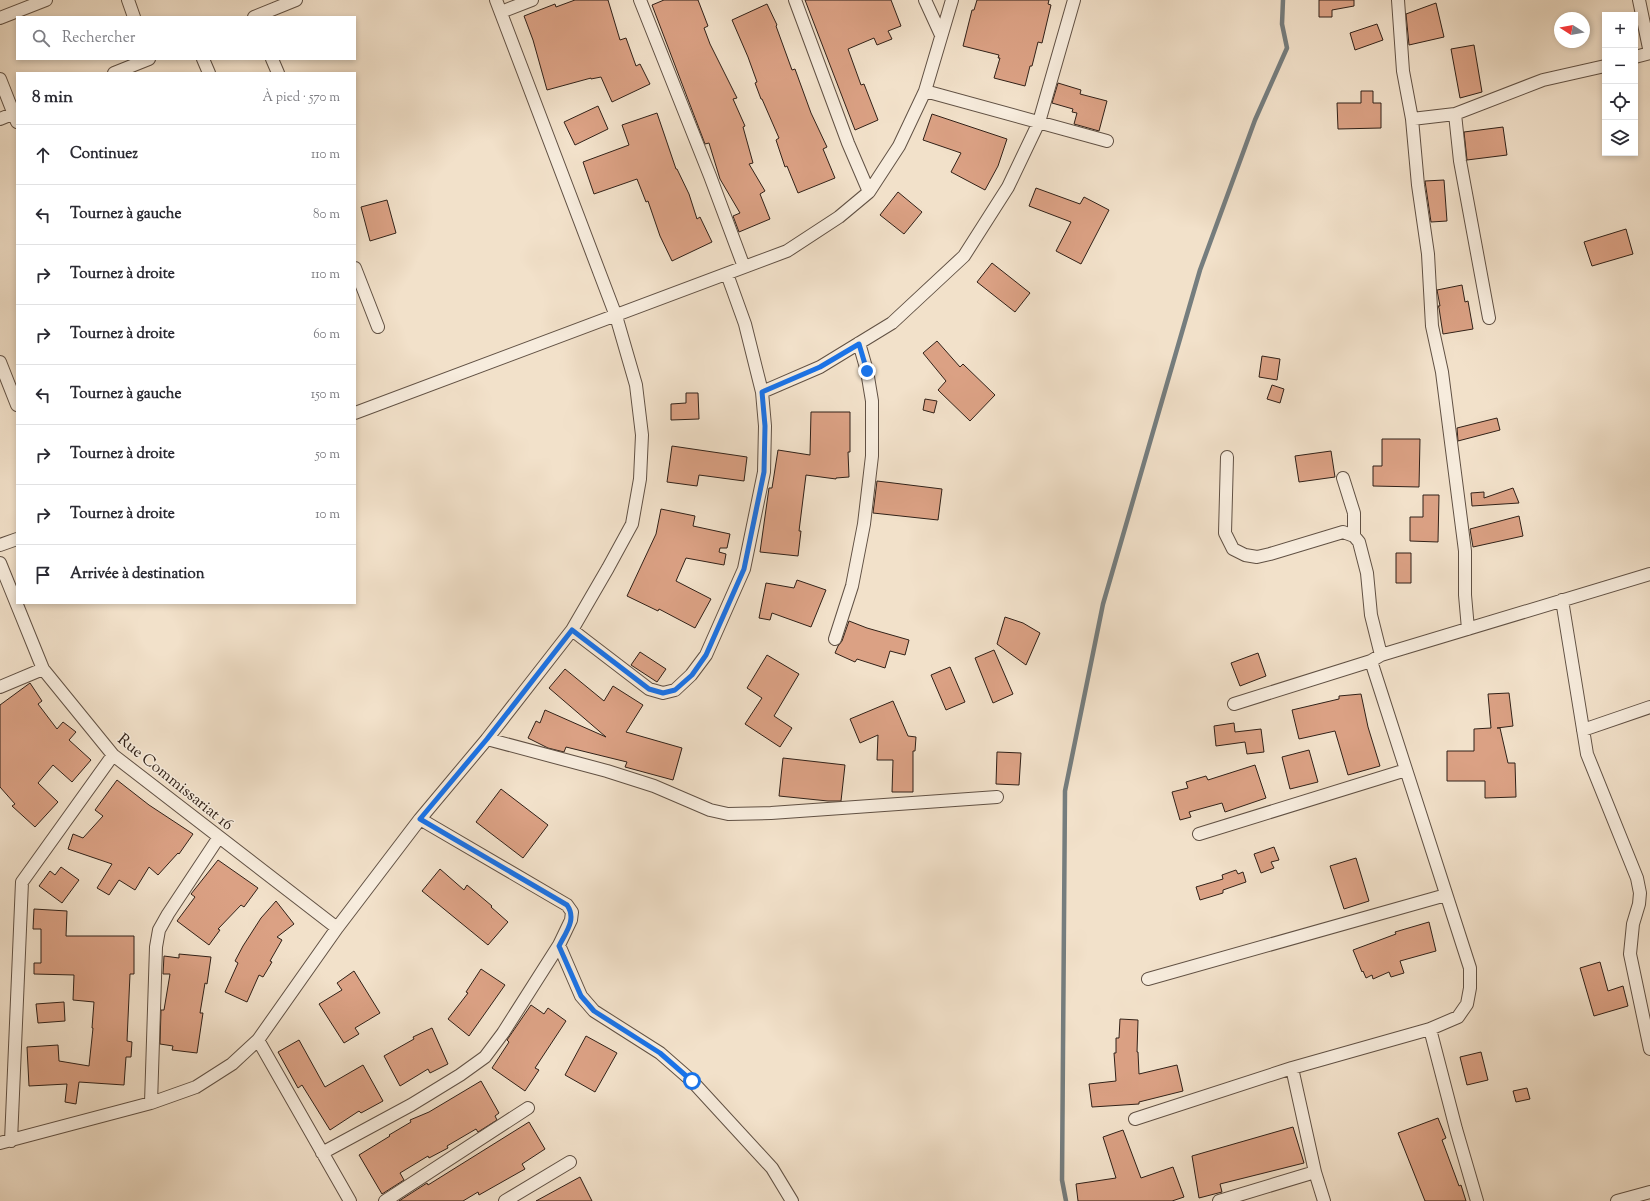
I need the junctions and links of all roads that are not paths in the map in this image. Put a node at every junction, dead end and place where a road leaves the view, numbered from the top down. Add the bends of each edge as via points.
1 (46, 0) edge
2 (128, 0) edge
3 (296, 0) edge
4 (496, 0) edge
5 (532, 0) edge
6 (640, 0) edge
7 (795, 0) edge
8 (925, 0) edge
9 (952, 0) edge
10 (1074, 0) edge
11 (1398, 0) edge
12 (1639, 0) edge
13 (501, 12) junction
14 (134, 16) edge
15 (257, 16) edge
16 (0, 18) edge
17 (941, 35) junction
18 (1650, 53) edge
19 (1638, 56) edge
20 (147, 60) edge
21 (203, 60) edge
22 (272, 60) edge
23 (1602, 67) edge
24 (119, 72) edge
25 (209, 72) edge
26 (278, 72) edge
27 (0, 79) edge
28 (925, 90) junction
29 (1455, 114) junction
30 (16, 116) edge
31 (0, 119) edge
32 (1412, 119) junction
33 (1039, 122) junction
34 (1107, 142) dead end
35 (869, 192) junction
36 (744, 267) junction
37 (356, 271) edge
38 (727, 274) junction
39 (616, 316) junction
40 (1489, 318) dead end
41 (378, 327) dead end
42 (859, 344) junction
43 (0, 362) edge
44 (762, 392) junction
45 (16, 402) edge
46 (356, 413) edge
47 (1227, 457) dead end
48 (1343, 478) dead end
49 (1354, 536) junction
50 (16, 539) edge
51 (0, 545) edge
52 (0, 563) edge
53 (1650, 574) edge
54 (1562, 600) junction
55 (16, 602) edge
56 (17, 604) edge
57 (1468, 629) junction
58 (572, 630) junction
59 (835, 639) dead end
60 (1376, 658) junction
61 (43, 669) junction
62 (0, 687) edge
63 (1234, 704) dead end
64 (1650, 707) edge
65 (1583, 730) junction
66 (487, 739) junction
67 (113, 755) junction
68 (1406, 770) junction
69 (997, 797) dead end
70 (420, 819) junction
71 (1199, 834) dead end
72 (219, 837) junction
73 (1446, 895) junction
74 (337, 928) junction
75 (559, 946) junction
76 (1148, 978) dead end
77 (1430, 1029) junction
78 (258, 1040) junction
79 (1650, 1049) edge
80 (1292, 1068) junction
81 (151, 1103) junction
82 (528, 1108) dead end
83 (1135, 1119) dead end
84 (5, 1142) edge
85 (322, 1153) junction
86 (570, 1162) dead end
87 (1315, 1172) junction
88 (1650, 1192) edge
89 (350, 1201) edge
90 (385, 1201) edge
91 (505, 1201) edge
92 (792, 1201) edge
93 (1219, 1201) edge
94 (1324, 1201) edge
95 (1477, 1201) edge
96 (1617, 1201) edge

1 - 16 street
2 - 14 street
3 - 15 street
4 - 13 street
5 - 13 street
6 - 36 street
7 - 35 street
8 - 17 street
9 - 17 street
10 - 33 street
11 - 32 street via 1403,71
12 - 18 street
13 - 39 street
17 - 28 street
18 - 19 street
20 - 24 street
21 - 25 street
22 - 26 street
23 - 29 street via 1543,80
27 - 30 street
28 - 33 street
28 - 35 street via 899,146
29 - 32 street
29 - 40 street via 1460,161
30 - 31 street
32 - 57 street via 1428,254 1432,326 1442,372 1465,552
33 - 34 street
33 - 42 street via 1008,187 964,256 892,323
35 - 36 street via 839,217 787,251
36 - 38 street
37 - 41 street
38 - 39 street
38 - 44 street via 745,324
39 - 46 street
39 - 58 street via 636,385 642,435 640,479 632,524
42 - 44 street via 820,367
42 - 59 street via 872,401 872,456 864,524 852,586
43 - 45 street
44 - 58 street via 765,426 764,472 744,569 706,655 692,675 675,690 663,693 649,689
47 - 49 street via 1225,533 1233,549 1257,557 1343,532
48 - 49 street via 1354,513
49 - 60 street via 1359,542 1367,573
50 - 51 street
52 - 55 street, Rue Commissariat 16
53 - 54 street
54 - 57 street
54 - 65 street
56 - 61 street, Rue Commissariat 16
57 - 60 street
58 - 66 street
60 - 63 street
60 - 68 street
61 - 62 street
61 - 67 street, Rue Commissariat 16
64 - 65 street
65 - 79 street via 1587,754 1637,878 1639,904 1633,924 1630,954
66 - 69 street via 607,771 654,786 710,810 728,814
66 - 70 street
67 - 72 street, Rue Commissariat 16
67 - 84 street via 22,882
68 - 71 street
68 - 73 street
70 - 74 street
70 - 75 street via 567,905 572,912 571,920
72 - 74 street, Rue Commissariat 16
72 - 81 street via 159,930 156,947
73 - 76 street
73 - 77 street via 1470,968 1470,988 1467,1004 1458,1018
74 - 78 street
75 - 85 street via 485,1057 411,1105
75 - 92 street via 581,996 594,1011 660,1053 692,1081 772,1168
77 - 80 street
77 - 95 street
78 - 81 street via 232,1064 196,1087
78 - 85 street
80 - 83 street
80 - 87 street
81 - 84 street
82 - 90 street
85 - 89 street
86 - 91 street
87 - 93 street
87 - 94 street
88 - 96 street

